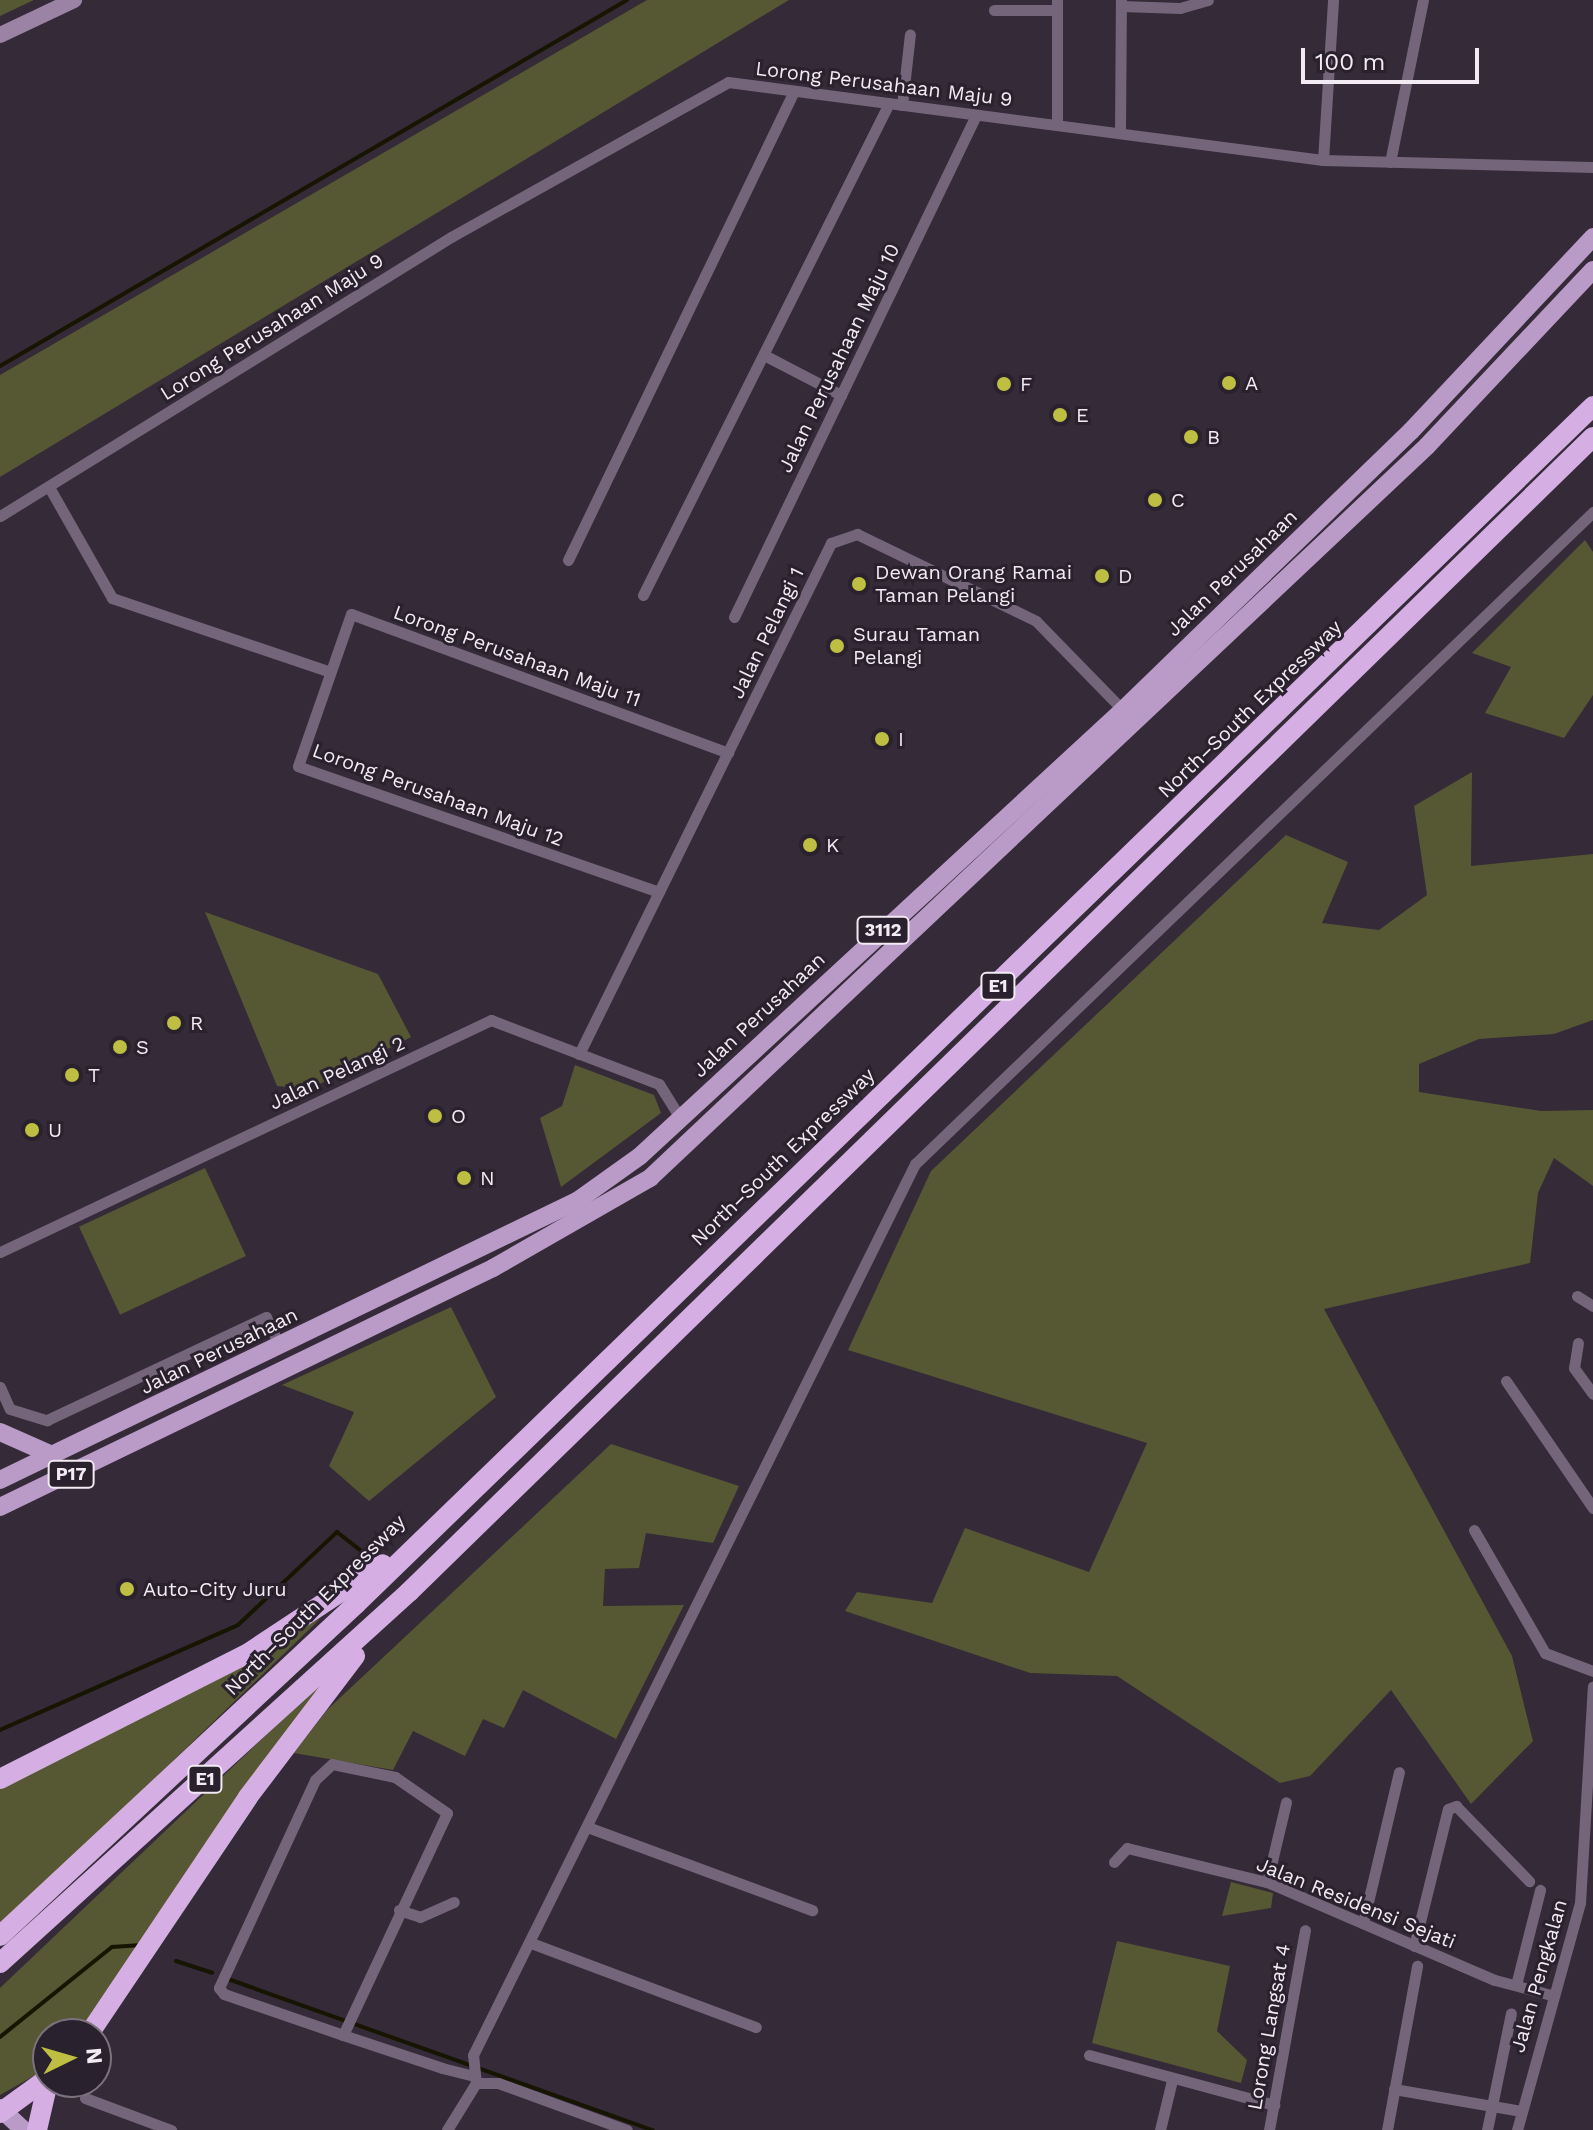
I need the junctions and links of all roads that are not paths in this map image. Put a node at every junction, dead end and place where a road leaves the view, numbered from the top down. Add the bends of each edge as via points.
1 (74, 0) edge
2 (1208, 0) edge
3 (1333, 0) edge
4 (1423, 0) edge
5 (1121, 3) edge
6 (1057, 5) edge
7 (994, 10) dead end
8 (910, 34) dead end
9 (0, 35) edge
10 (794, 91) junction
11 (889, 103) junction
12 (902, 105) junction
13 (976, 115) junction
14 (1057, 125) junction
15 (1120, 133) junction
16 (1323, 160) junction
17 (1390, 162) junction
18 (1593, 167) edge
19 (1593, 237) edge
20 (1593, 270) edge
21 (764, 355) junction
22 (841, 395) junction
23 (1593, 406) edge
24 (1593, 437) edge
25 (49, 487) junction
26 (1593, 512) edge
27 (0, 516) edge
28 (568, 560) dead end
29 (643, 595) dead end
30 (734, 617) dead end
31 (330, 672) junction
32 (1123, 710) junction
33 (728, 753) junction
34 (659, 892) junction
35 (579, 1054) junction
36 (680, 1117) junction
37 (0, 1252) edge
38 (1577, 1296) dead end
39 (1593, 1306) edge
40 (1578, 1343) dead end
41 (280, 1347) junction
42 (1506, 1381) dead end
43 (0, 1387) edge
44 (1593, 1394) edge
45 (0, 1432) edge
46 (130, 1447) joint
47 (52, 1455) junction
48 (0, 1479) edge
49 (6, 1504) edge
50 (1593, 1508) edge
51 (1474, 1530) dead end
52 (396, 1557) junction
53 (409, 1592) junction
54 (1593, 1671) edge
55 (1593, 1686) edge
56 (1399, 1772) dead end
57 (0, 1779) edge
58 (1286, 1802) dead end
59 (590, 1828) junction
60 (1114, 1862) dead end
61 (1529, 1881) dead end
62 (1267, 1882) junction
63 (1540, 1890) dead end
64 (454, 1902) dead end
65 (399, 1910) junction
66 (812, 1910) dead end
67 (1363, 1923) junction
68 (1305, 1930) dead end
69 (0, 1936) edge
70 (531, 1943) junction
71 (1414, 1946) junction
72 (0, 1963) edge
73 (1417, 1966) dead end
74 (1517, 1981) junction
75 (1551, 1995) junction
76 (1511, 2013) dead end
77 (100, 2018) edge
78 (756, 2027) dead end
79 (346, 2028) junction
80 (1089, 2055) dead end
81 (474, 2071) junction
82 (1172, 2080) junction
83 (1394, 2089) junction
84 (32, 2090) edge
85 (44, 2098) edge
86 (85, 2098) dead end
87 (1274, 2105) junction
88 (1492, 2107) junction
89 (1, 2110) edge
90 (1521, 2111) junction
91 (24, 2130) edge
92 (37, 2130) edge
93 (171, 2130) edge
94 (447, 2130) edge
95 (627, 2130) edge
96 (1160, 2130) edge
97 (1269, 2130) edge
98 (1387, 2130) edge
99 (1487, 2130) edge
100 (1517, 2130) edge

1 - 9 street
2 - 5 street via 1180,8
3 - 16 street
4 - 17 street
5 - 15 street
6 - 7 street
6 - 14 street
8 - 12 street
10 - 11 street, Lorong Perusahaan Maju 9
10 - 25 street, Lorong Perusahaan Maju 9 via 728,82 691,101 451,237
10 - 28 street
11 - 12 street, Lorong Perusahaan Maju 9
11 - 21 street
12 - 13 street, Lorong Perusahaan Maju 9
13 - 14 street, Lorong Perusahaan Maju 9
13 - 22 street, Jalan Perusahaan Maju 10
14 - 15 street, Lorong Perusahaan Maju 9
15 - 16 street, Lorong Perusahaan Maju 9
16 - 17 street, Lorong Perusahaan Maju 9
17 - 18 street, Lorong Perusahaan Maju 9
19 - 32 main road, Jalan Perusahaan / 3112 via 1411,431
20 - 46 main road, Jalan Perusahaan / 3112 via 1427,446 650,1178 493,1268
21 - 22 street
21 - 29 street
22 - 30 street, Jalan Perusahaan Maju 10
23 - 52 highway, North–South Expressway / E1 via 1115,874
24 - 53 highway, E1
25 - 27 street, Lorong Perusahaan Maju 9
25 - 31 street via 112,598
26 - 59 street via 915,1164
31 - 33 street, Lorong Perusahaan Maju 11 via 351,614
31 - 34 street, Lorong Perusahaan Maju 12 via 298,766
32 - 33 street, Jalan Pelangi 1 via 1036,621 857,534 831,543
32 - 36 main road, Jalan Perusahaan / 3112
33 - 34 street, Jalan Pelangi 1
34 - 35 street, Jalan Pelangi 1
35 - 36 street, Jalan Pelangi 2 via 659,1084
35 - 37 street, Jalan Pelangi 2 via 491,1020
36 - 41 main road, Jalan Perusahaan / 3112 via 577,1201
38 - 39 street
40 - 44 street via 1574,1368
41 - 43 street via 266,1317 47,1420 10,1409
41 - 47 main road, Jalan Perusahaan / 3112
42 - 50 street
45 - 47 main road
46 - 49 main road, Jalan Perusahaan / P17
47 - 48 main road, Jalan Perusahaan / 3112
48 - 49 street
51 - 54 street via 1545,1653
52 - 57 highway via 250,1652
52 - 69 highway, North–South Expressway / E1 via 356,1604
53 - 72 highway, E1
53 - 77 highway via 248,1797
55 - 75 street, Jalan Pengkalan via 1581,1892
56 - 67 street
58 - 62 street
59 - 66 street
59 - 70 street
60 - 62 street, Jalan Residensi Sejati via 1127,1848
61 - 71 street via 1456,1806 1448,1809
62 - 67 street, Jalan Residensi Sejati
63 - 74 street
64 - 65 street via 420,1917
65 - 79 street
65 - 79 street via 427,1866 447,1813 395,1777 332,1764 315,1780 218,1981 224,1994
67 - 71 street, Jalan Residensi Sejati
68 - 87 street, Lorong Langsat 4
70 - 78 street
70 - 81 street
71 - 74 street, Jalan Residensi Sejati via 1495,1980
73 - 83 street
74 - 75 street
75 - 90 street, Jalan Pengkalan
76 - 88 street
79 - 81 street
80 - 82 street
81 - 94 street
81 - 95 street
82 - 87 street
82 - 96 street
83 - 88 street
83 - 98 street
84 - 89 highway
85 - 92 highway
86 - 93 street
87 - 97 street, Lorong Langsat 4
88 - 90 street
88 - 99 street
89 - 91 main road
90 - 100 street, Jalan Pengkalan

